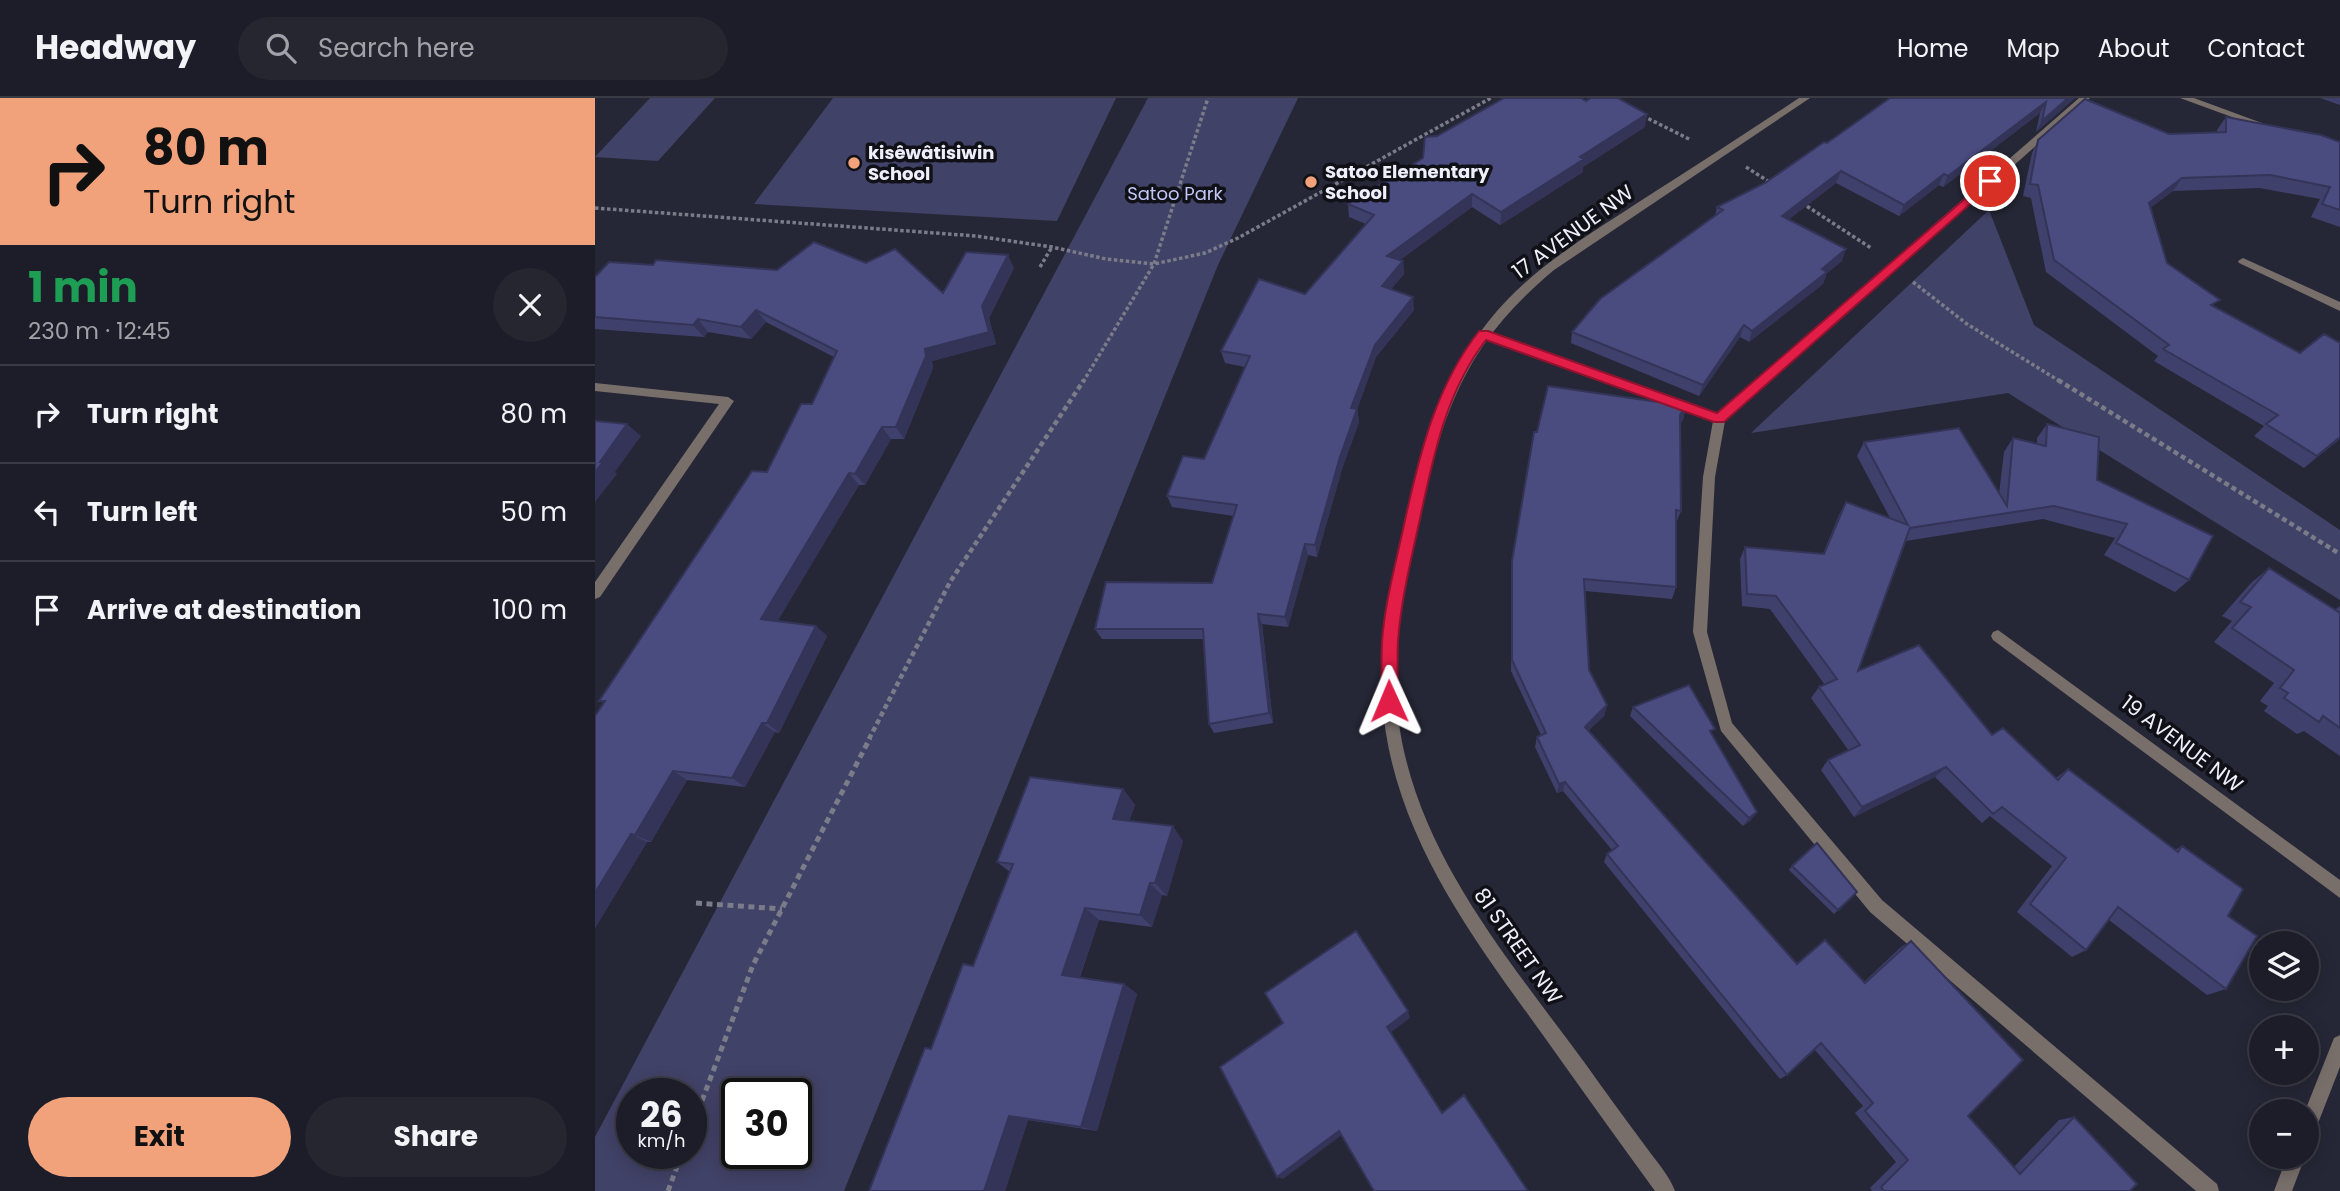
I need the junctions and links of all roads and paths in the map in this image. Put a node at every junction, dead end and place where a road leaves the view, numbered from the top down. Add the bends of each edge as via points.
1 (1208, 98) edge
2 (1491, 98) edge
3 (1805, 98) edge
4 (2085, 98) edge
5 (2185, 98) edge
6 (1640, 115) edge
7 (2288, 135) edge
8 (1695, 142) dead end
9 (1746, 167) dead end
10 (1780, 189) edge
11 (1801, 203) edge
12 (595, 208) edge
13 (1052, 247) junction
14 (2243, 261) dead end
15 (1154, 264) junction
16 (1895, 264) junction
17 (1041, 267) dead end
18 (2340, 307) edge
19 (1483, 334) junction
20 (595, 387) edge
21 (1719, 419) junction
22 (2340, 554) edge
23 (595, 593) edge
24 (1998, 636) dead end
25 (1389, 701) joint
26 (2340, 890) edge
27 (696, 903) dead end
28 (782, 909) junction
29 (2340, 1044) edge
30 (707, 1087) edge
31 (2319, 1099) edge
32 (677, 1169) edge
33 (2291, 1169) edge
34 (668, 1191) edge
35 (1666, 1191) edge
36 (2210, 1191) edge
37 (2283, 1191) edge

1 - 15 path
2 - 15 path via 1238,239 1205,253
3 - 19 street, 17 AVENUE NW via 1587,240 1516,297
4 - 16 street
5 - 7 street
6 - 8 path
9 - 10 path
11 - 16 path
12 - 13 path via 976,236
13 - 15 path via 1106,260
13 - 17 path
14 - 18 street
15 - 28 path via 1091,369 950,582
16 - 21 street
16 - 22 path via 1967,324
19 - 21 street
19 - 25 street, 17 AVENUE NW via 1445,399 1425,459 1390,640
20 - 23 street via 728,401
21 - 36 street via 1709,477 1700,632 1726,726 1876,905
24 - 26 street, 19 AVENUE NW
25 - 35 street, 81 STREET NW via 1395,752 1410,807 1445,878 1481,936
27 - 28 path
28 - 30 path via 753,965
29 - 31 street
32 - 34 path
33 - 37 street

